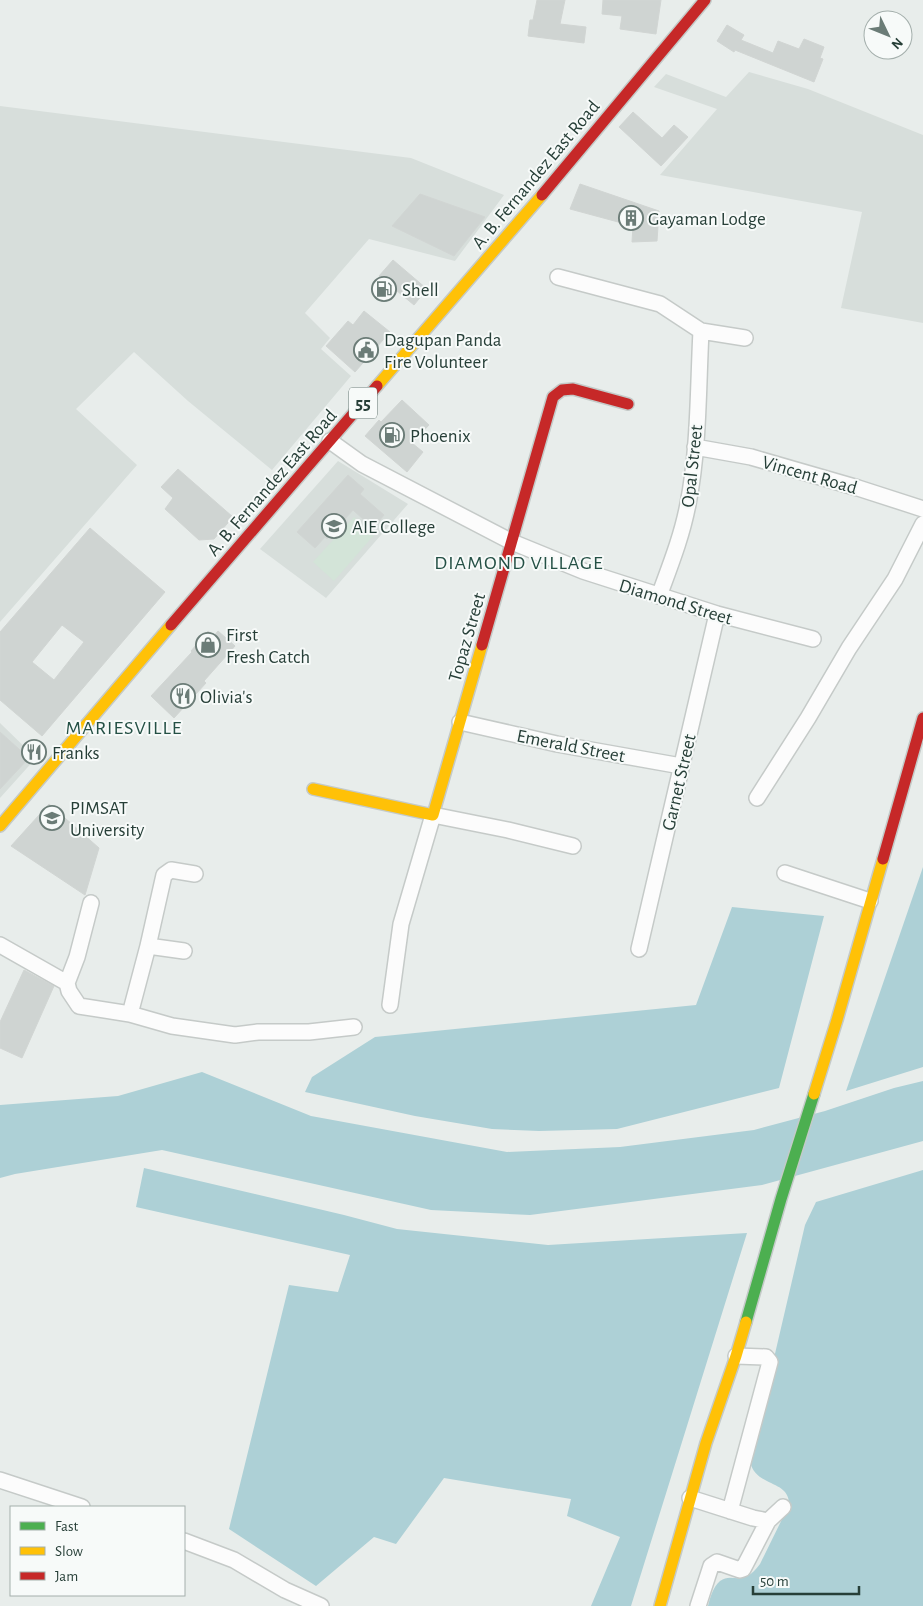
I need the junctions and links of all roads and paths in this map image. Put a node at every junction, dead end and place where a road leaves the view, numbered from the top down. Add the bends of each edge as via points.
1 (705, 0) edge
2 (558, 277) dead end
3 (701, 331) junction
4 (745, 338) dead end
5 (628, 404) dead end
6 (330, 441) junction
7 (695, 447) junction
8 (923, 510) edge
9 (923, 524) edge
10 (512, 542) junction
11 (659, 596) junction
12 (717, 614) junction
13 (813, 639) dead end
14 (923, 718) edge
15 (460, 722) junction
16 (682, 766) junction
17 (313, 789) dead end
18 (757, 798) dead end
19 (433, 815) junction
20 (0, 826) edge
21 (573, 846) dead end
22 (785, 873) dead end
23 (194, 874) dead end
24 (870, 901) junction
25 (91, 903) dead end
26 (0, 945) edge
27 (148, 946) junction
28 (639, 949) dead end
29 (184, 951) dead end
30 (67, 983) junction
31 (390, 1005) dead end
32 (130, 1014) junction
33 (354, 1027) dead end
34 (736, 1356) junction
35 (0, 1480) edge
36 (690, 1498) junction
37 (79, 1506) edge
38 (783, 1507) dead end
39 (730, 1511) junction
40 (768, 1521) junction
41 (185, 1541) edge
42 (321, 1606) edge
43 (660, 1606) edge
44 (698, 1606) edge

1 - 6 main road, A. B. Fernandez East Road / 55
2 - 3 street via 660,304
3 - 4 street
3 - 7 street, Opal Street
5 - 10 main road, Topaz Street via 572,390 558,391 550,406
6 - 10 street, Diamond Street via 362,464
6 - 20 main road, A. B. Fernandez East Road / 55
7 - 8 street, Vincent Road via 751,457
7 - 11 street, Opal Street via 689,503 682,532
9 - 18 street via 895,579
10 - 11 street, Diamond Street via 583,571
10 - 15 main road, Topaz Street
11 - 12 street, Diamond Street
12 - 13 street, Diamond Street
12 - 16 street, Garnet Street
14 - 24 main road
15 - 16 street, Emerald Street via 556,744
15 - 19 main road, Topaz Street
16 - 28 street, Garnet Street
17 - 19 main road
19 - 21 street
19 - 31 street via 401,924
22 - 24 street
23 - 27 street via 171,870 164,875
24 - 34 main road
25 - 30 street
26 - 30 street
27 - 29 street
27 - 32 street
30 - 32 street via 79,1006
32 - 33 street via 172,1026 235,1035
34 - 36 main road
34 - 39 street via 766,1357 770,1362
35 - 37 street
36 - 39 street
36 - 43 main road
38 - 40 street
39 - 40 street
40 - 44 street via 743,1569 717,1562 711,1566
41 - 42 street via 234,1560 285,1590

